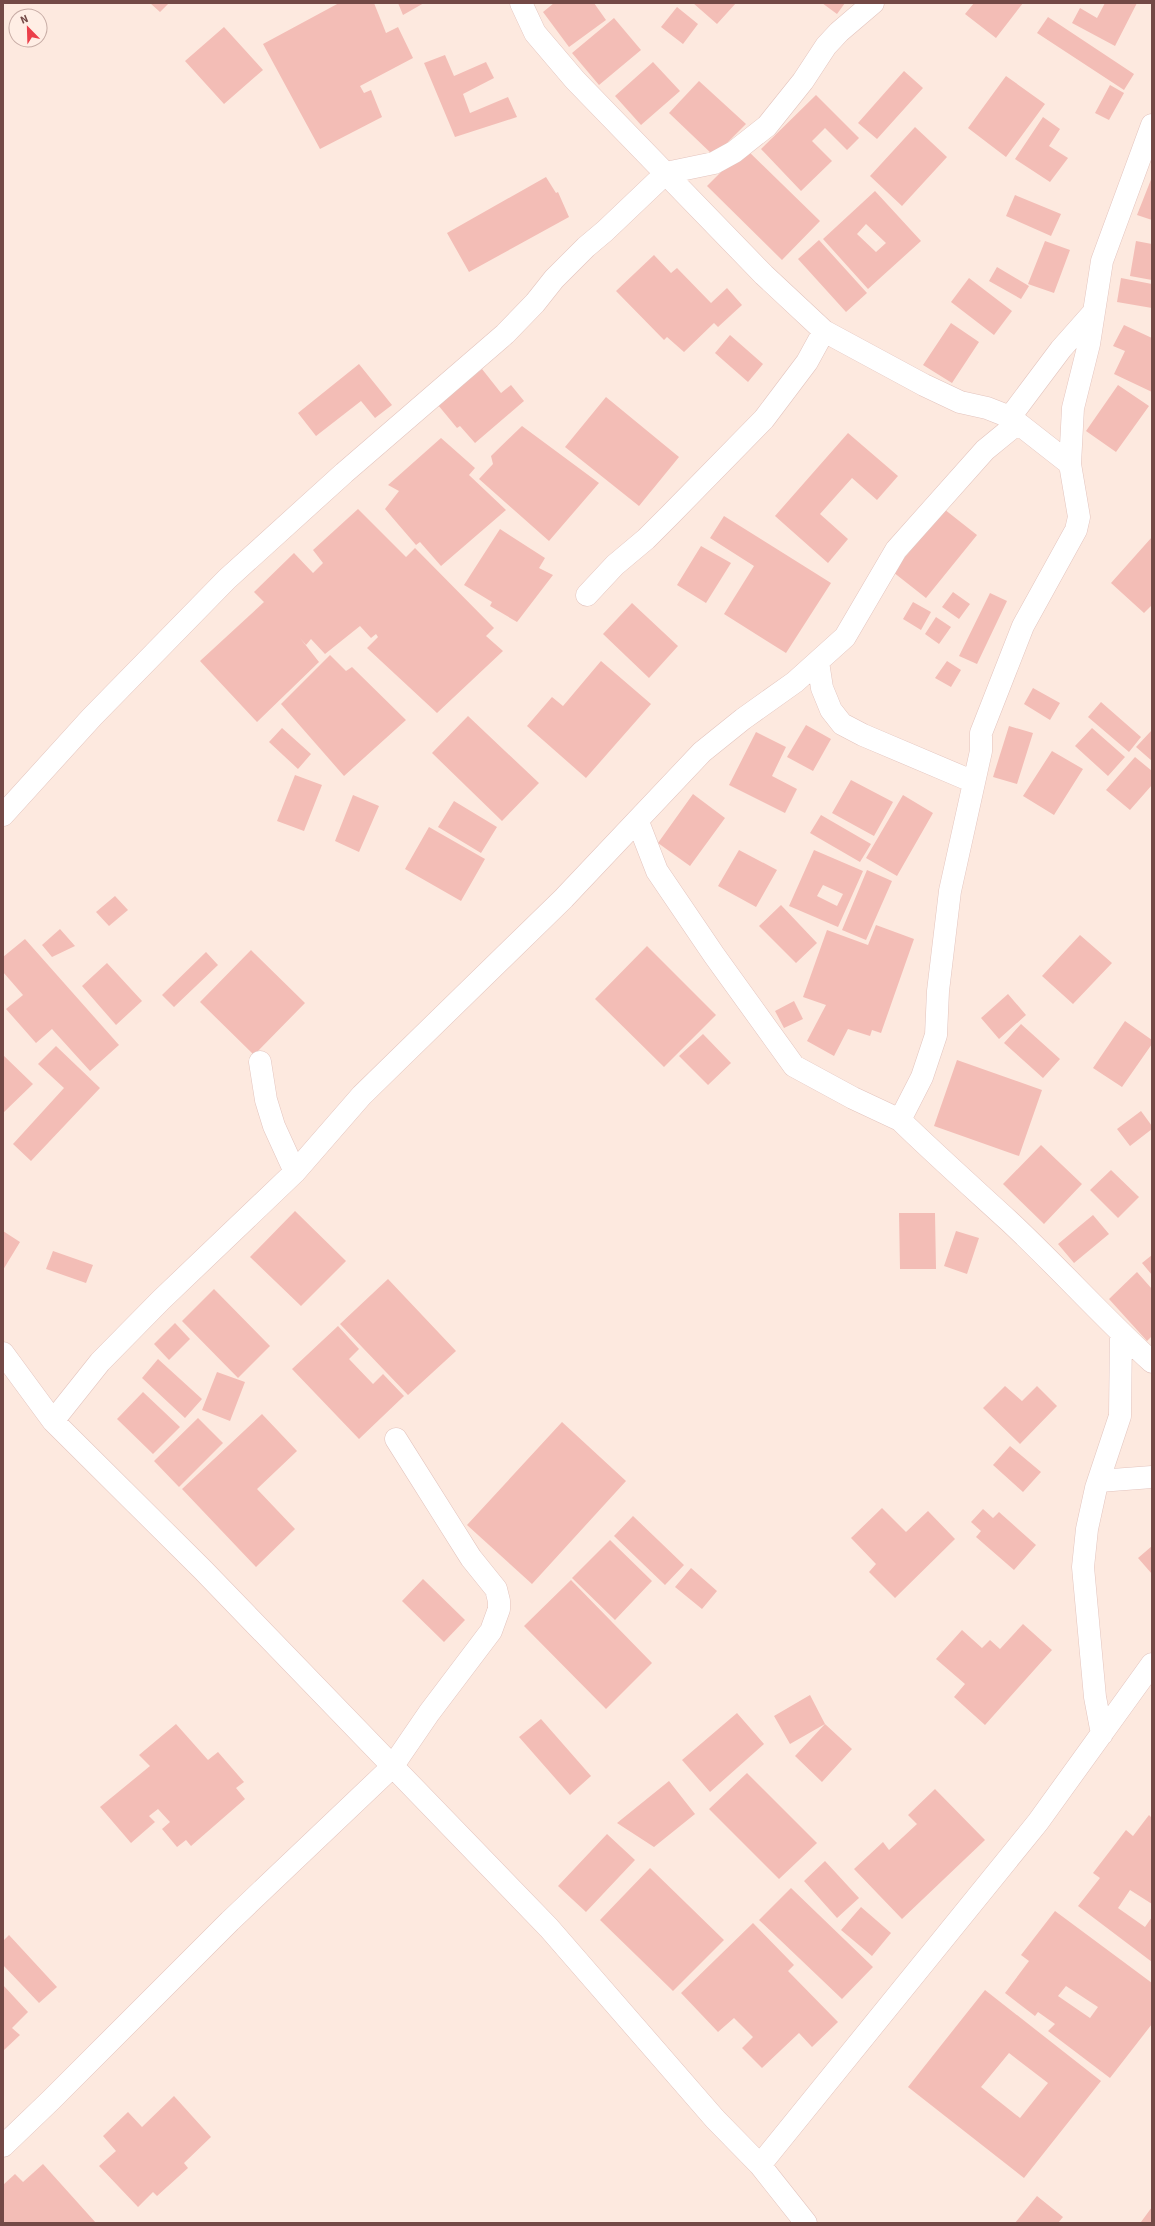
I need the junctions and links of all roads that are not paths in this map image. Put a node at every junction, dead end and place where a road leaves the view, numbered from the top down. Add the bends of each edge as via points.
1 (521, 3) edge
2 (872, 3) edge
3 (1152, 125) edge
4 (666, 173) junction
5 (1092, 314) junction
6 (824, 331) junction
7 (1014, 420) junction
8 (1070, 464) junction
9 (587, 595) dead end
10 (818, 662) junction
11 (974, 782) junction
12 (3, 815) edge
13 (638, 822) junction
14 (260, 1062) dead end
15 (900, 1120) junction
16 (295, 1172) junction
17 (1121, 1333) junction
18 (3, 1353) edge
19 (1152, 1362) edge
20 (53, 1421) junction
21 (396, 1439) dead end
22 (1152, 1478) edge
23 (1099, 1481) junction
24 (1152, 1664) edge
25 (1102, 1734) junction
26 (392, 1767) junction
27 (3, 2146) edge
28 (760, 2165) junction
29 (806, 2223) edge

1 - 4 street via 535,33 575,80
2 - 4 street via 826,46 803,81 767,126 734,152 714,163
3 - 5 street via 1102,261
4 - 6 street via 764,275
4 - 12 street via 580,252 505,334 344,473 227,579 92,718
5 - 7 street via 1061,349
5 - 8 street via 1089,344 1073,408
6 - 7 street via 960,402 987,408
6 - 9 street via 807,362 764,419
7 - 8 street
7 - 10 street via 896,550 845,637
8 - 11 street via 1079,517 1076,530 1023,626 1006,667 981,733 981,751
10 - 11 street via 822,688 831,710 842,724
10 - 13 street via 702,752
11 - 15 street via 950,891 938,991 936,1035 922,1077
13 - 15 street via 657,871 794,1066
13 - 16 street via 362,1095
14 - 16 street via 266,1100 274,1126
15 - 17 street via 1014,1226
16 - 20 street via 105,1356
17 - 19 street
17 - 23 street via 1120,1416
18 - 20 street
20 - 26 street via 203,1570
21 - 26 street via 471,1558 496,1589 499,1601 491,1631
22 - 23 street
23 - 25 street via 1087,1529 1083,1567 1095,1697
24 - 25 street
25 - 28 street via 1038,1822
26 - 27 street via 230,1921
26 - 28 street via 549,1928 714,2119
28 - 29 street

